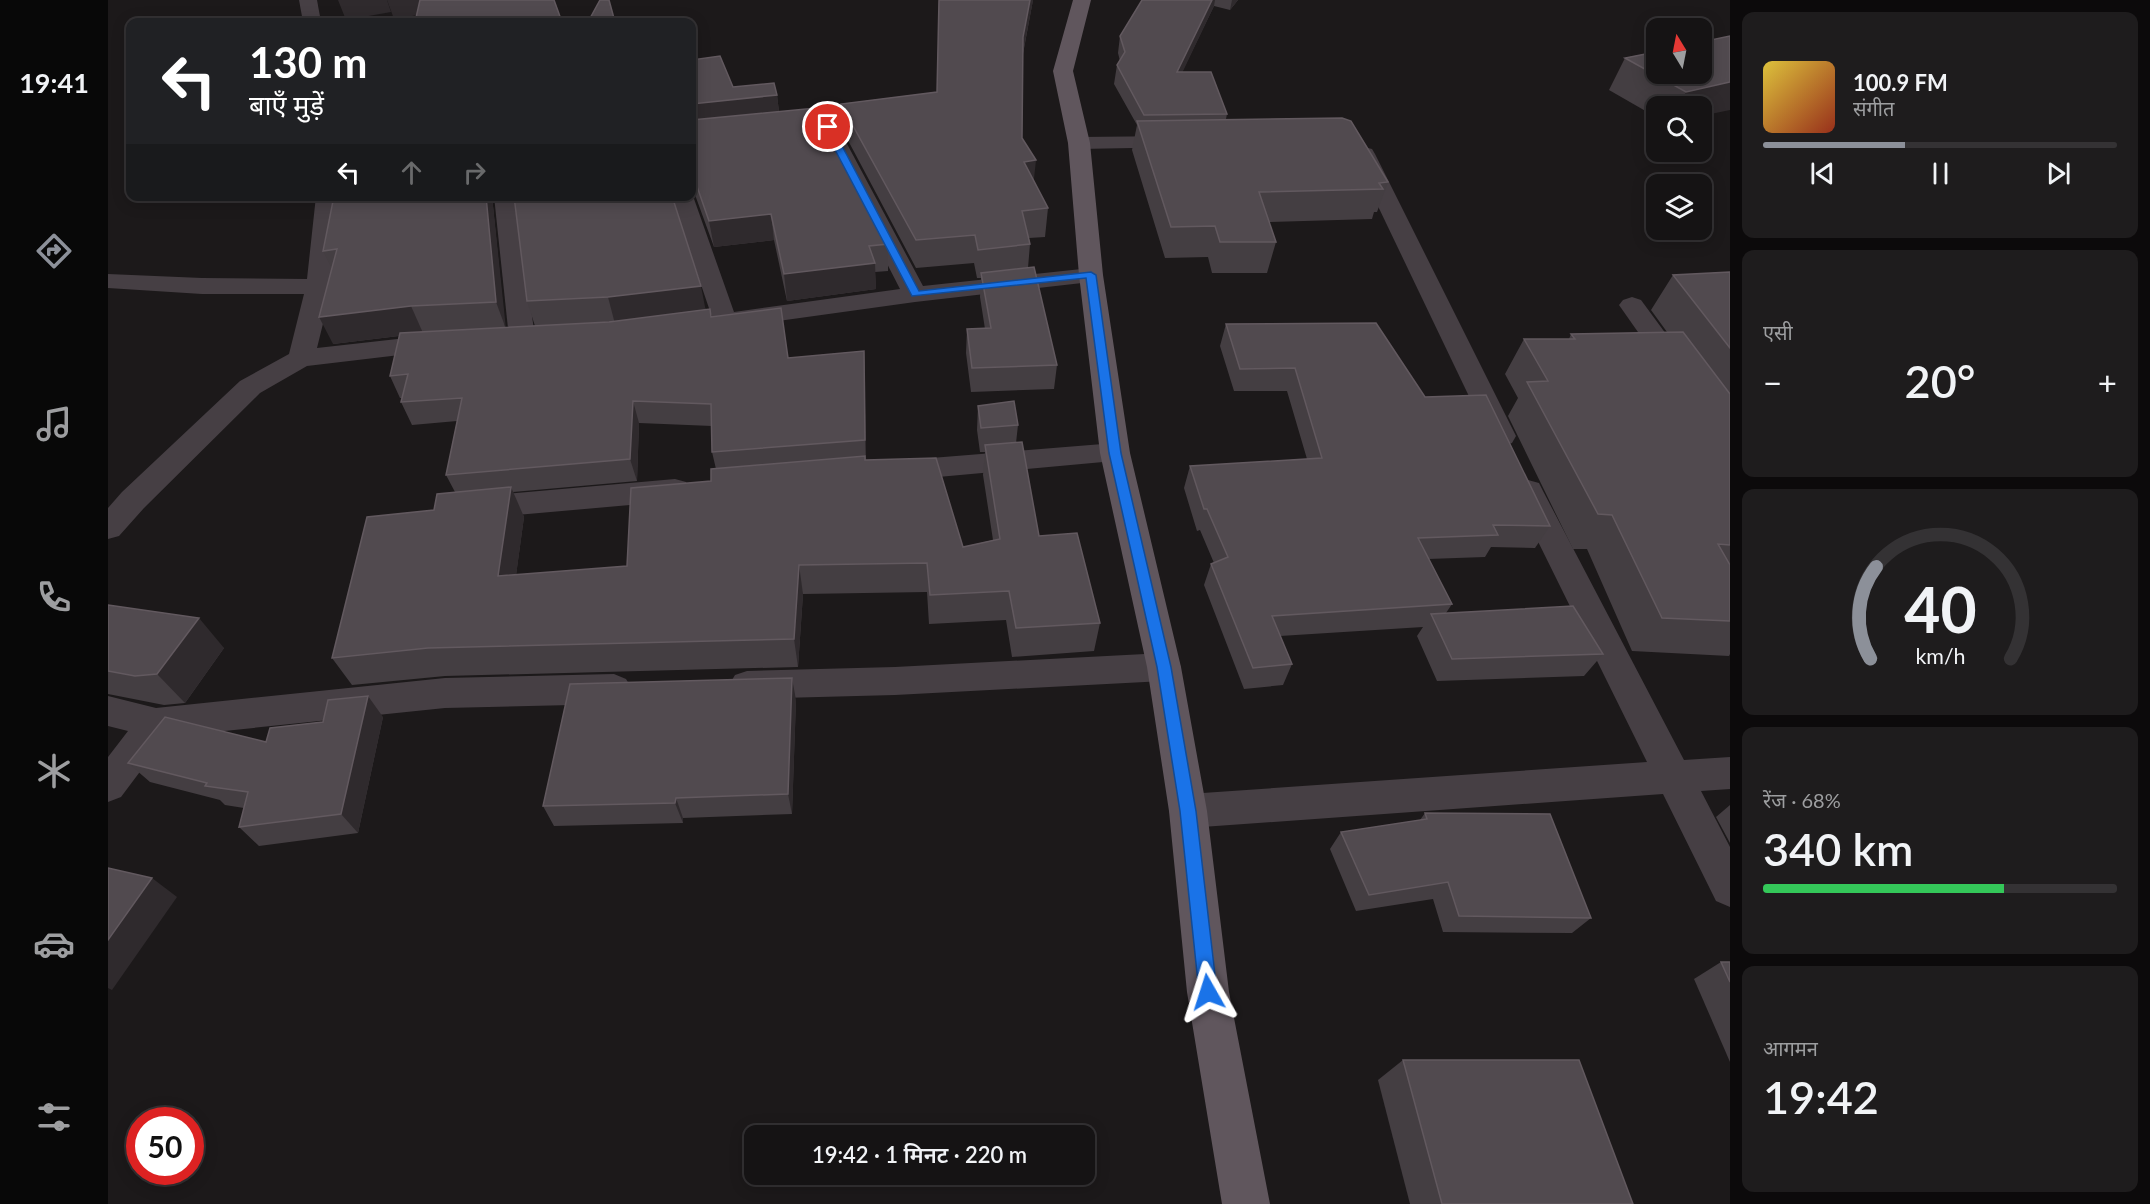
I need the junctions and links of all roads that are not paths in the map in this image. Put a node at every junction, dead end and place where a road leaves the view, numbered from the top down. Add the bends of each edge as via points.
1 (308, 0) edge
2 (1082, 0) edge
3 (311, 18) edge
4 (696, 138) edge
5 (1206, 141) edge
6 (1343, 141) edge
7 (1079, 143) junction
8 (327, 201) edge
9 (507, 201) edge
10 (683, 201) edge
11 (1091, 275) junction
12 (108, 281) edge
13 (319, 287) junction
14 (915, 294) junction
15 (1632, 305) dead end
16 (522, 338) edge
17 (467, 340) edge
18 (301, 358) junction
19 (1730, 442) edge
20 (1115, 453) junction
21 (864, 474) edge
22 (700, 488) edge
23 (443, 511) edge
24 (108, 528) edge
25 (1164, 667) junction
26 (717, 686) edge
27 (646, 688) edge
28 (108, 711) edge
29 (156, 723) junction
30 (1730, 773) edge
31 (1671, 776) junction
32 (108, 785) edge
33 (1188, 811) junction
34 (1730, 888) edge
35 (1245, 1204) edge

1 - 3 street
2 - 7 main road via 1063,71
4 - 14 street via 802,125 828,127
5 - 7 street
6 - 31 street via 1353,144 1369,163 1546,532
7 - 11 main road
8 - 13 street
9 - 16 street
10 - 14 street via 713,322
11 - 14 street
11 - 20 main road
12 - 13 street
13 - 18 street
15 - 19 street
17 - 18 street
18 - 24 street via 250,387
20 - 21 street
20 - 25 main road
22 - 23 street
25 - 26 street
25 - 33 main road
27 - 29 street via 446,693
28 - 29 street
29 - 32 street
30 - 31 street
31 - 33 street
31 - 34 street
33 - 35 main road via 1208,992

